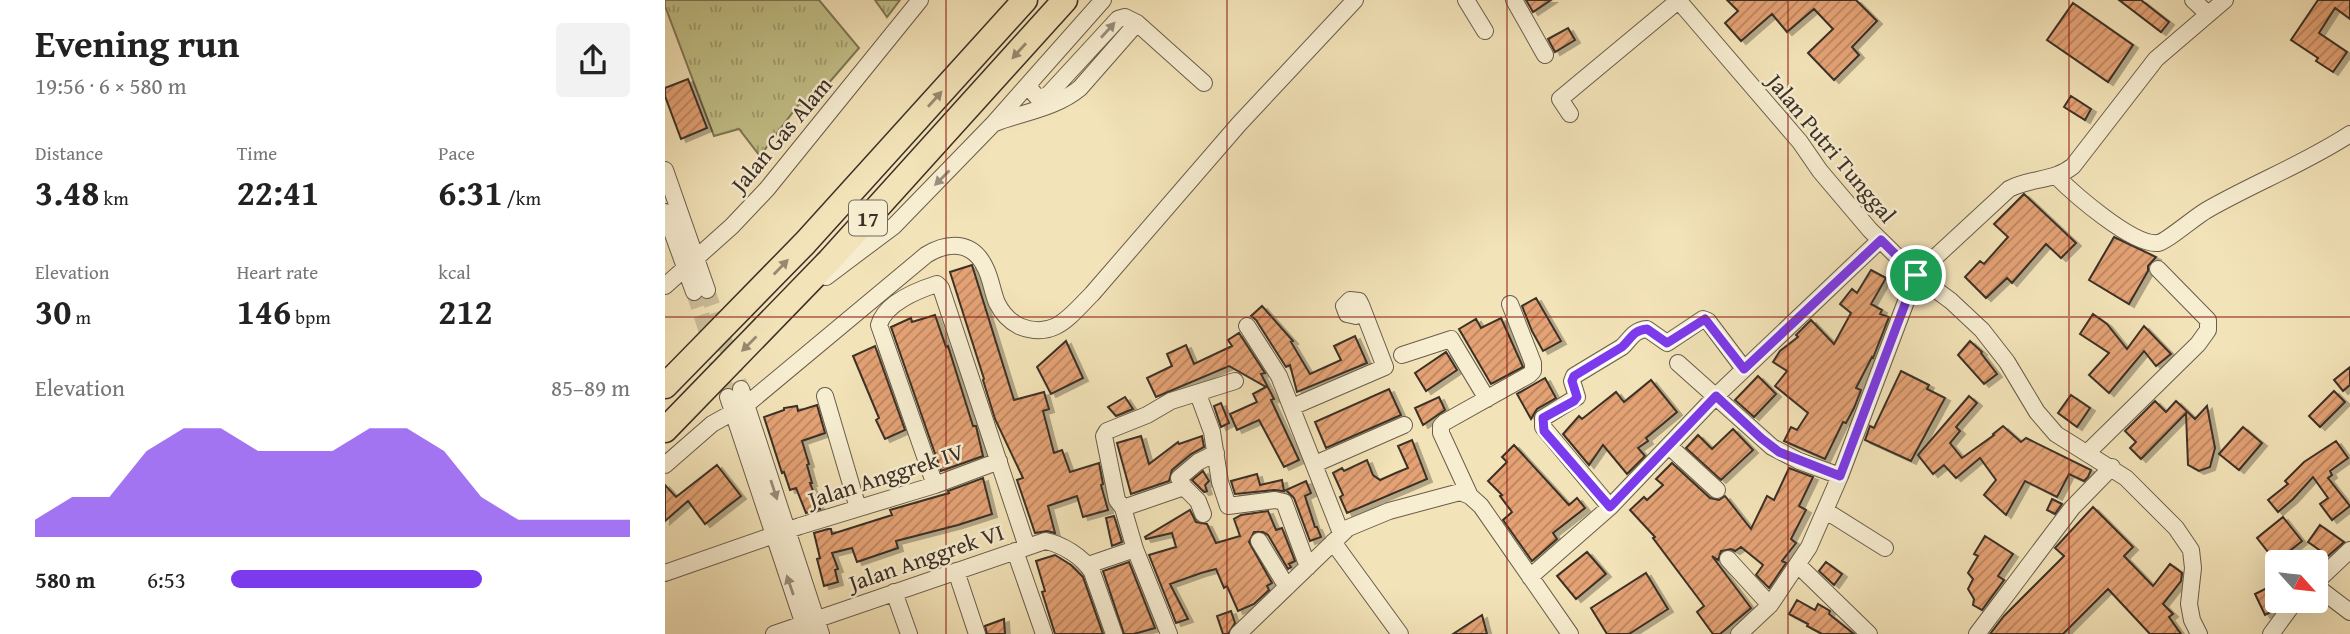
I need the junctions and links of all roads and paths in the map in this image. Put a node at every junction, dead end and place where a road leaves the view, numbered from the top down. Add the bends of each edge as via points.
1 (920, 0) edge
2 (1025, 0) edge
3 (1065, 0) edge
4 (1103, 0) edge
5 (1355, 0) edge
6 (1466, 0) edge
7 (1514, 0) edge
8 (1679, 0) edge
9 (2193, 0) edge
10 (2225, 0) edge
11 (2208, 14) junction
12 (1485, 32) dead end
13 (1545, 55) dead end
14 (1030, 83) junction
15 (1204, 83) dead end
16 (1039, 103) junction
17 (1570, 114) dead end
18 (994, 123) junction
19 (2350, 134) edge
20 (665, 170) edge
21 (2056, 176) junction
22 (665, 212) edge
23 (1881, 240) junction
24 (692, 264) junction
25 (2158, 269) dead end
26 (1916, 275) junction
27 (665, 286) edge
28 (700, 291) tunnel mouth
29 (1510, 304) dead end
30 (786, 307) junction
31 (1361, 310) dead end
32 (1247, 326) dead end
33 (1402, 355) dead end
34 (1678, 362) dead end
35 (1744, 369) junction
36 (1235, 381) dead end
37 (665, 386) edge
38 (1198, 394) junction
39 (825, 396) dead end
40 (1716, 396) junction
41 (1487, 399) junction
42 (737, 400) junction
43 (1292, 407) junction
44 (1404, 425) dead end
45 (665, 430) edge
46 (1666, 448) junction
47 (1216, 453) junction
48 (2087, 453) junction
49 (999, 461) junction
50 (1315, 464) junction
51 (665, 465) edge
52 (2112, 467) junction
53 (1840, 476) junction
54 (935, 485) junction
55 (1184, 487) junction
56 (1714, 492) dead end
57 (1470, 496) junction
58 (1610, 507) junction
59 (858, 508) junction
60 (1123, 508) junction
61 (1826, 511) junction
62 (1203, 514) dead end
63 (780, 533) junction
64 (1337, 537) junction
65 (1259, 541) dead end
66 (1885, 548) dead end
67 (1021, 549) junction
68 (1135, 549) junction
69 (2350, 550) edge
70 (1728, 559) dead end
71 (1088, 565) junction
72 (1798, 565) junction
73 (1308, 567) junction
74 (956, 571) junction
75 (665, 573) edge
76 (2328, 575) edge
77 (1529, 577) junction
78 (1287, 587) junction
79 (894, 592) junction
80 (2328, 594) edge
81 (1770, 605) junction
82 (2350, 612) edge
83 (2286, 613) edge
84 (812, 628) edge
85 (774, 634) edge
86 (909, 634) edge
87 (977, 634) edge
88 (1044, 634) edge
89 (1114, 634) edge
90 (1169, 634) edge
91 (1238, 634) edge
92 (1400, 634) edge
93 (1570, 634) edge
94 (1739, 634) edge
95 (1869, 634) edge
96 (1977, 634) edge
97 (2199, 634) edge
98 (2271, 634) edge

1 - 24 street, Jalan Gas Alam via 807,143
37 -> 2 highway, 17 via 805,243
3 -> 30 highway, 17
4 - 14 street
5 - 42 street via 1239,124 1092,294 1057,327 1039,331 1014,323 997,303 980,257 959,246 941,246
6 - 12 street
7 - 13 street
8 - 17 street via 1560,99
8 - 23 street, Jalan Putri Tunggal
9 - 11 street
10 - 11 street
11 - 21 street via 2166,48 2073,166
14 - 16 street
14 - 18 street
15 - 16 street via 1137,23 1080,88 1061,101
16 - 18 street
18 -> 30 street via 894,226
19 - 21 street via 2322,153 2204,211 2157,244 2093,211
20 - 24 street
21 - 26 street via 2009,189
22 - 24 street
23 - 26 street, Jalan Putri Tunggal
23 - 35 street
24 - 27 street, Jalan Gas Alam
24 - 28 street
25 - 48 street via 2208,320 2208,330
26 - 48 street, Jalan Putri Tunggal via 1982,330 2056,434
26 - 53 street
29 - 41 street via 1534,368
30 -> 45 highway, 17
31 - 43 street via 1385,367
32 - 43 street via 1271,359
33 - 41 street via 1451,339
34 - 40 street
35 - 40 street
35 - 58 street via 1703,319 1667,343 1647,329 1641,330 1574,376 1577,397 1543,418 1543,427
36 - 38 street
38 - 47 street
38 - 60 street via 1171,401 1105,433 1112,484
39 - 59 street
40 - 46 street
40 - 53 street via 1779,452
41 - 57 street via 1441,426
42 - 51 street
42 - 63 street
43 - 50 street
44 - 50 street
46 - 56 street
46 - 58 street
47 - 55 street via 1179,478
47 - 73 street via 1228,506 1284,502
48 - 52 street, Jalan Putri Tunggal
49 - 54 street, Jalan Anggrek IV
49 - 54 street via 941,288 937,284 924,288 895,306 879,325
49 - 67 street
50 - 64 street
52 - 96 street via 2072,508
52 - 97 street, Jalan Putri Tunggal via 2188,542 2193,568 2189,604
53 - 61 street
54 - 59 street, Jalan Anggrek IV
55 - 60 street
55 - 62 street
57 - 64 street via 1460,492 1441,496 1373,517
57 - 77 street
58 - 77 street
59 - 63 street, Jalan Anggrek IV
60 - 68 street
61 - 66 street
61 - 72 street
63 - 75 street, Jalan Anggrek IV
63 - 84 street
64 - 73 street
64 - 92 street
65 - 78 street
67 - 71 street, Jalan Anggrek VI via 1052,542
67 - 74 street, Jalan Anggrek VI
67 - 88 street
68 - 71 street
68 - 90 street
69 - 76 street
70 - 81 street
71 - 89 street
72 - 81 street
72 - 95 street
73 - 78 street
74 - 79 street, Jalan Anggrek VI
74 - 87 street
77 - 93 street
78 - 91 street
79 - 84 street, Jalan Anggrek VI
79 - 86 street
80 - 82 street
81 - 94 street
83 - 98 street
84 - 85 street, Jalan Anggrek VI

